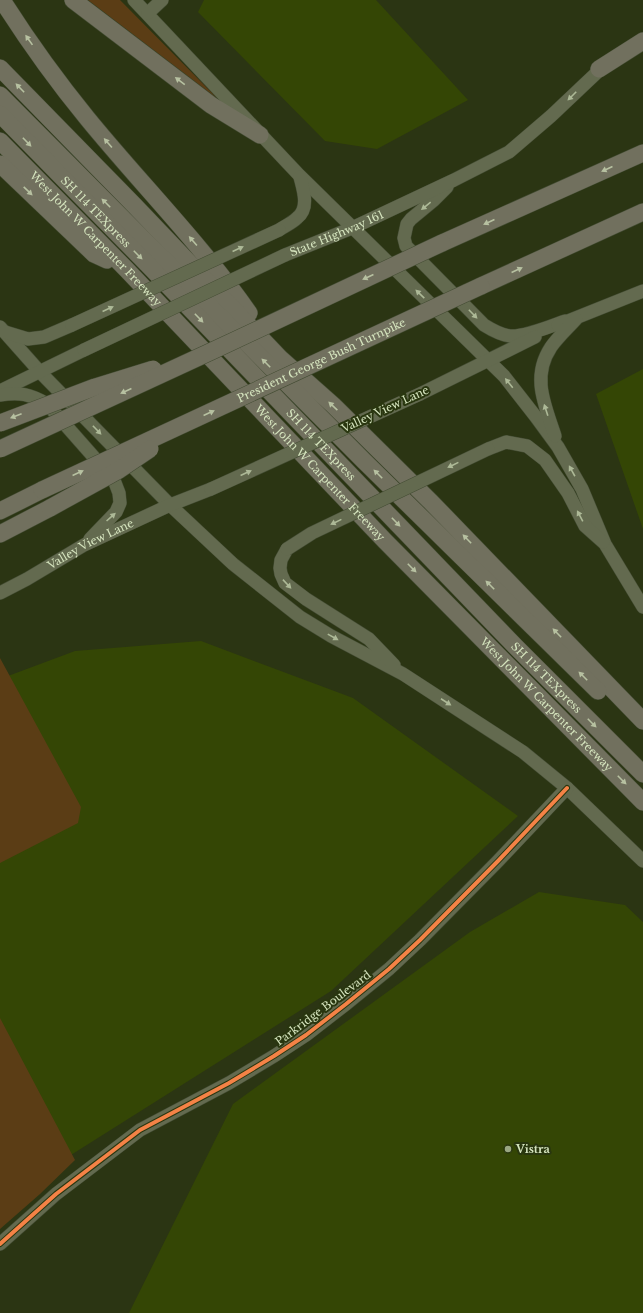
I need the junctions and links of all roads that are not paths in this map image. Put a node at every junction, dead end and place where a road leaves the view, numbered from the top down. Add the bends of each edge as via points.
1 (2, 0) edge
2 (73, 0) edge
3 (134, 0) edge
4 (162, 0) edge
5 (148, 13) junction
6 (643, 32) edge
7 (643, 41) edge
8 (0, 68) edge
9 (600, 69) junction
10 (0, 95) edge
11 (0, 114) edge
12 (260, 135) junction
13 (0, 141) edge
14 (643, 153) edge
15 (0, 164) edge
16 (299, 175) junction
17 (454, 180) junction
18 (643, 212) edge
19 (352, 228) junction
20 (126, 269) junction
21 (643, 291) edge
22 (580, 315) junction
23 (566, 321) junction
24 (2, 330) edge
25 (212, 351) junction
26 (280, 358) junction
27 (488, 360) junction
28 (40, 372) junction
29 (0, 391) edge
30 (0, 395) edge
31 (0, 423) edge
32 (183, 425) junction
33 (558, 447) junction
34 (0, 449) edge
35 (170, 506) junction
36 (0, 511) edge
37 (0, 534) edge
38 (606, 544) junction
39 (84, 545) junction
40 (0, 594) edge
41 (643, 607) edge
42 (403, 674) junction
43 (643, 722) edge
44 (643, 774) edge
45 (567, 788) junction
46 (643, 802) edge
47 (643, 861) edge
48 (0, 1244) edge

26 -> 1 highway via 205,255 52,73
12 -> 2 highway via 211,105
3 - 5 main road
4 - 5 main road
5 - 12 main road
6 - 9 main road, State Highway 161
7 - 9 highway
26 -> 8 highway
9 -> 17 main road, State Highway 161 via 509,152
43 -> 10 highway, SH 114 TEXpress via 621,713 364,461
11 -> 44 highway, SH 114 TEXpress via 515,646
12 - 16 main road
13 - 20 highway, West John W Carpenter Freeway
14 -> 25 highway, bridge via 442,243
15 -> 20 highway via 94,254
16 - 19 main road
24 -> 16 main road, bridge via 28,340 44,337 279,230 299,217 304,206 305,195
17 - 19 main road, State Highway 161
17 -> 23 main road via 407,224 404,238 406,246 484,325 493,330 510,336 519,336
32 -> 18 highway, President George Bush Turnpike, bridge
27 -> 19 main road
19 - 28 main road, State Highway 161, bridge via 285,255
20 -> 46 highway, West John W Carpenter Freeway via 385,541
21 - 22 main road, Valley View Lane
22 - 23 main road, Valley View Lane
33 -> 22 main road via 542,396 541,376 544,361 552,346
23 - 27 main road, Valley View Lane
24 - 28 main road
25 -> 31 highway, bridge via 95,387
25 -> 34 highway, bridge
43 -> 26 highway via 430,502 333,405
33 -> 27 main road via 504,376
35 -> 27 main road, Valley View Lane, bridge via 420,394
28 - 29 main road, State Highway 161
28 -> 35 main road
39 -> 30 main road via 116,512 120,503 114,480 47,404 22,393
36 -> 32 highway, President George Bush Turnpike, bridge
32 - 37 highway, bridge via 119,470
38 -> 33 main road via 582,489
35 - 39 main road, Valley View Lane
35 -> 42 main road via 233,564 300,617
38 - 41 main road
38 -> 42 main road, bridge via 585,526 568,493 545,460 527,446 506,442 312,533 287,549 280,568 285,583 369,639
39 - 40 main road, Valley View Lane
42 -> 45 main road via 523,752
45 - 47 main road
45 - 48 main road, Parkridge Boulevard via 420,940 346,1004 274,1056 135,1134 56,1194

